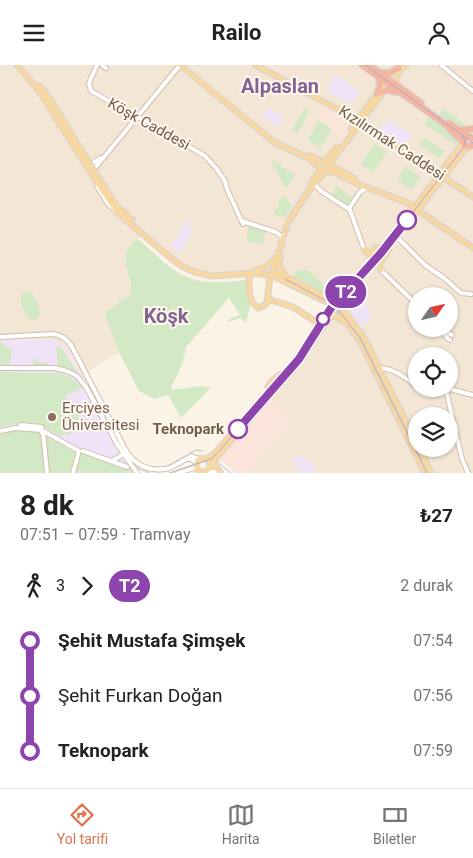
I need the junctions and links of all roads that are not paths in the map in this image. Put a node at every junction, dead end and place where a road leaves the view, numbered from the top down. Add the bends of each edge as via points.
1 (180, 65) edge
2 (255, 65) edge
3 (260, 65) edge
4 (362, 65) edge
5 (369, 65) edge
6 (406, 65) edge
7 (441, 65) edge
8 (21, 66) edge
9 (95, 66) edge
10 (391, 78) edge
11 (400, 90) junction
12 (473, 91) edge
13 (379, 93) junction
14 (135, 117) junction
15 (359, 122) junction
16 (63, 124) junction
17 (471, 134) edge
18 (461, 142) junction
19 (471, 147) edge
20 (92, 163) junction
21 (327, 164) junction
22 (320, 167) junction
23 (95, 168) junction
24 (87, 169) junction
25 (326, 171) junction
26 (442, 175) junction
27 (314, 184) junction
28 (360, 185) junction
29 (368, 187) junction
30 (310, 189) junction
31 (321, 191) junction
32 (360, 192) junction
33 (473, 196) edge
34 (406, 202) junction
35 (417, 207) junction
36 (350, 208) junction
37 (118, 211) junction
38 (425, 215) junction
39 (411, 216) junction
40 (282, 230) junction
41 (276, 232) junction
42 (282, 237) junction
43 (397, 237) junction
44 (391, 244) junction
45 (279, 245) junction
46 (473, 246) edge
47 (364, 249) joint
48 (379, 252) junction
49 (276, 258) junction
50 (279, 266) junction
51 (271, 267) junction
52 (382, 270) joint
53 (256, 272) junction
54 (270, 277) dead end
55 (288, 280) junction
56 (360, 280) junction
57 (353, 287) junction
58 (455, 287) edge
59 (360, 288) dead end
60 (458, 289) edge
61 (458, 290) edge
62 (346, 294) junction
63 (472, 295) edge
64 (268, 296) junction
65 (340, 296) junction
66 (408, 296) edge
67 (328, 300) junction
68 (274, 301) junction
69 (265, 305) junction
70 (326, 317) junction
71 (319, 324) junction
72 (0, 337) edge
73 (444, 337) edge
74 (446, 343) dead end
75 (364, 350) junction
76 (370, 351) junction
77 (293, 363) junction
78 (0, 369) edge
79 (379, 369) junction
80 (292, 370) junction
81 (408, 381) edge
82 (268, 387) dead end
83 (458, 392) edge
84 (274, 393) dead end
85 (473, 395) edge
86 (448, 397) edge
87 (408, 426) edge
88 (43, 429) junction
89 (0, 430) edge
90 (81, 450) junction
91 (123, 455) junction
92 (424, 457) edge
93 (207, 459) junction
94 (112, 461) junction
95 (212, 463) junction
96 (127, 467) dead end
97 (197, 470) edge
98 (221, 472) edge
99 (47, 473) edge
100 (74, 473) edge
101 (136, 473) edge
102 (178, 473) edge
103 (425, 473) edge
104 (431, 473) edge
105 (468, 473) edge

1 - 14 street
1 - 21 main road via 276,140
1 - 22 main road via 265,136
2 - 15 main road, Kızılırmak Caddesi
3 - 15 main road, Kızılırmak Caddesi
4 - 10 highway
5 - 10 highway
6 - 10 main road
7 - 12 street
8 - 16 main road
8 - 16 main road via 50,98
9 - 14 street, Köşk Caddesi via 89,82 90,91
10 - 11 highway
10 - 11 highway
10 - 13 main road
10 - 13 highway via 380,85
11 - 13 highway
11 - 17 highway via 459,130
11 - 18 highway via 445,124
13 - 15 main road
14 - 20 street via 101,159
14 - 23 street
14 - 41 street, Köşk Caddesi via 201,154 216,168 244,223
15 - 21 main road
15 - 26 main road, Kızılırmak Caddesi
16 - 20 street
16 - 24 street
16 - 37 main road, bridge
17 - 18 highway
18 - 19 highway
18 - 26 main road
19 - 26 main road
20 - 23 street
20 - 24 street via 87,164
21 - 22 main road
21 - 25 main road via 329,169
21 - 35 main road via 365,183 402,196
22 - 25 main road
22 - 40 main road
23 - 24 street via 92,171
23 - 37 street
24 - 37 street via 106,201
25 - 27 main road
25 - 28 main road
26 - 33 main road, Kızılırmak Caddesi
26 - 35 main road
27 - 30 main road
27 - 31 street
28 - 29 main road
28 - 32 street
29 - 32 street
29 - 34 main road
30 - 31 street
30 - 42 main road
31 - 36 street
32 - 36 street
34 - 35 main road
34 - 39 main road
35 - 38 main road
35 - 39 main road
35 - 46 main road
36 - 47 street
37 - 53 main road via 174,261 189,270 212,275
38 - 39 main road
38 - 46 main road
39 - 43 main road
39 - 48 main road
40 - 41 street
40 - 42 main road
41 - 42 street
42 - 45 main road
42 - 49 main road
42 - 50 main road
43 - 44 main road
43 - 58 street
44 - 52 main road via 380,264
44 - 56 main road
45 - 49 main road
45 - 51 main road
47 - 48 main road via 368,255
48 - 56 main road
48 - 65 main road
49 - 51 main road
50 - 51 main road via 274,271 269,269
50 - 55 main road
51 - 53 main road
52 - 66 street
53 - 55 main road
53 - 69 main road via 267,283
53 - 69 main road via 249,277 252,302 257,307
54 - 64 main road
55 - 67 main road
55 - 67 main road
55 - 68 main road via 275,278 272,281 270,296
56 - 57 main road
57 - 59 main road
57 - 62 main road
60 - 63 street
61 - 63 street
62 - 70 main road
62 - 76 main road via 342,308 364,336
64 - 68 main road
64 - 69 main road
65 - 67 main road
65 - 70 main road
67 - 70 main road
68 - 71 main road via 293,307
70 - 71 main road
70 - 75 main road via 339,318
70 - 80 main road via 306,353
71 - 77 main road
72 - 97 street via 53,334 64,337 133,461 157,471 192,459
73 - 74 street
75 - 76 main road via 342,314
75 - 103 main road
76 - 79 main road
77 - 82 main road
77 - 93 main road via 216,453
78 - 91 street via 62,371 77,378 86,388
79 - 81 street via 392,371
79 - 87 main road
80 - 84 main road
80 - 95 main road
83 - 85 street
86 - 105 street
88 - 89 street via 14,426
88 - 90 street
88 - 99 street
90 - 94 street
90 - 100 street
91 - 94 street
91 - 101 street
92 - 104 main road
93 - 95 main road
93 - 97 main road
94 - 96 street
95 - 97 main road
95 - 98 main road
97 - 98 street
97 - 102 street

